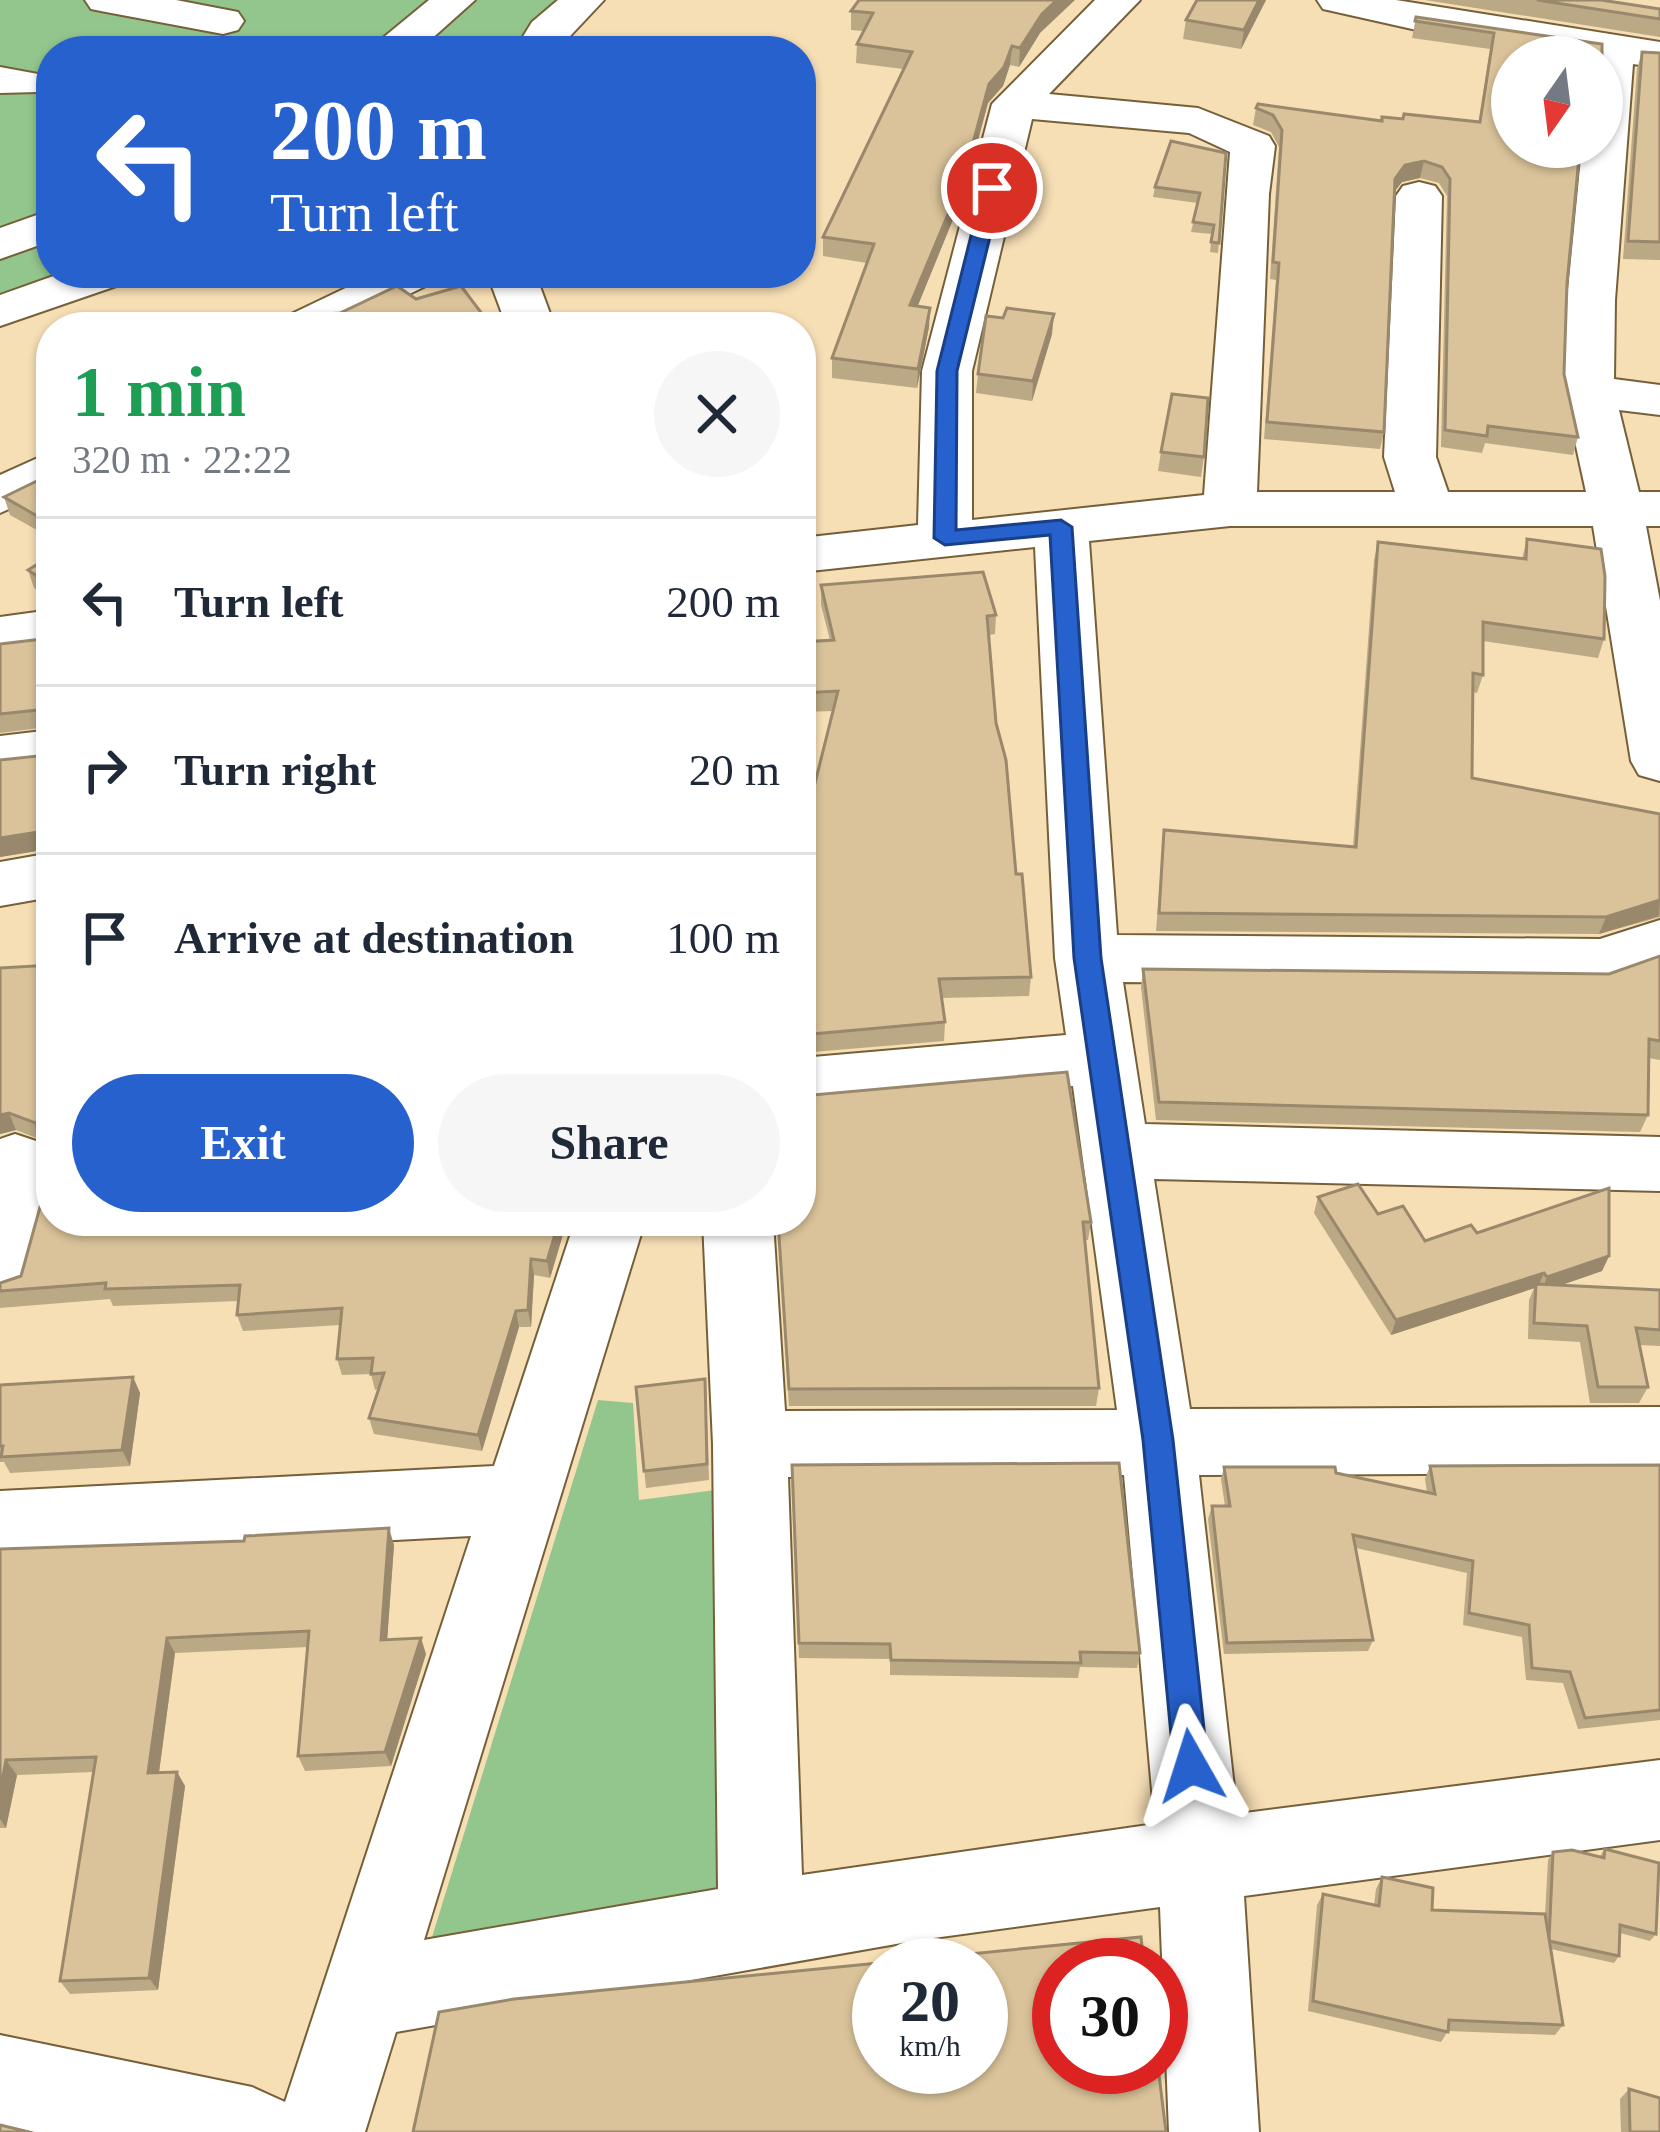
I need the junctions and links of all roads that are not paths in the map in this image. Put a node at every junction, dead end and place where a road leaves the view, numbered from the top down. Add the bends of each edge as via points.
1 (106, 0) edge
2 (454, 0) edge
3 (583, 0) edge
4 (1119, 0) edge
5 (1338, 0) edge
6 (223, 21) dead end
7 (413, 36) edge
8 (541, 36) edge
9 (1636, 52) edge
10 (1014, 104) junction
11 (1419, 196) dead end
12 (36, 230) edge
13 (0, 244) edge
14 (65, 288) edge
15 (384, 288) edge
16 (0, 311) edge
17 (333, 312) edge
18 (1588, 391) junction
19 (1660, 400) edge
20 (36, 476) edge
21 (0, 496) edge
22 (1426, 506) junction
23 (1638, 507) edge
24 (1230, 509) junction
25 (1061, 527) junction
26 (945, 538) junction
27 (816, 553) edge
28 (36, 630) edge
29 (0, 636) edge
30 (36, 752) edge
31 (0, 756) edge
32 (1660, 761) edge
33 (36, 878) edge
34 (0, 884) edge
35 (1658, 939) edge
36 (1088, 958) junction
37 (1099, 1058) junction
38 (816, 1083) edge
39 (1117, 1151) junction
40 (22, 1161) edge
41 (1660, 1164) edge
42 (605, 1236) edge
43 (739, 1236) edge
44 (0, 1270) edge
45 (1158, 1440) junction
46 (1660, 1440) edge
47 (750, 1444) junction
48 (519, 1499) junction
49 (0, 1526) edge
50 (1660, 1800) edge
51 (1200, 1859) junction
52 (761, 1924) junction
53 (363, 1994) junction
54 (0, 2080) edge
55 (252, 2132) edge
56 (320, 2132) edge
57 (1214, 2132) edge

1 - 6 street
2 - 7 street
3 - 8 street
4 - 10 street
5 - 9 street
9 - 18 street via 1591,300
10 - 24 street via 1198,121 1253,146
10 - 26 street via 947,371
11 - 22 street via 1411,457
12 - 13 street
14 - 16 street
15 - 17 street
18 - 19 street
18 - 23 street
20 - 21 street
22 - 23 street
22 - 24 street
23 - 32 street
24 - 25 street
25 - 26 street
25 - 36 street
26 - 27 street
28 - 29 street
30 - 31 street
33 - 34 street
35 - 36 street via 1602,963
36 - 37 street
37 - 38 street
37 - 39 street
39 - 41 street
39 - 45 street
40 - 44 street
42 - 48 street
43 - 47 street
45 - 46 street
45 - 47 street
45 - 51 street
47 - 52 street
48 - 49 street
48 - 53 street
50 - 51 street
51 - 52 street
51 - 57 street
52 - 53 street
53 - 56 street
54 - 55 street

